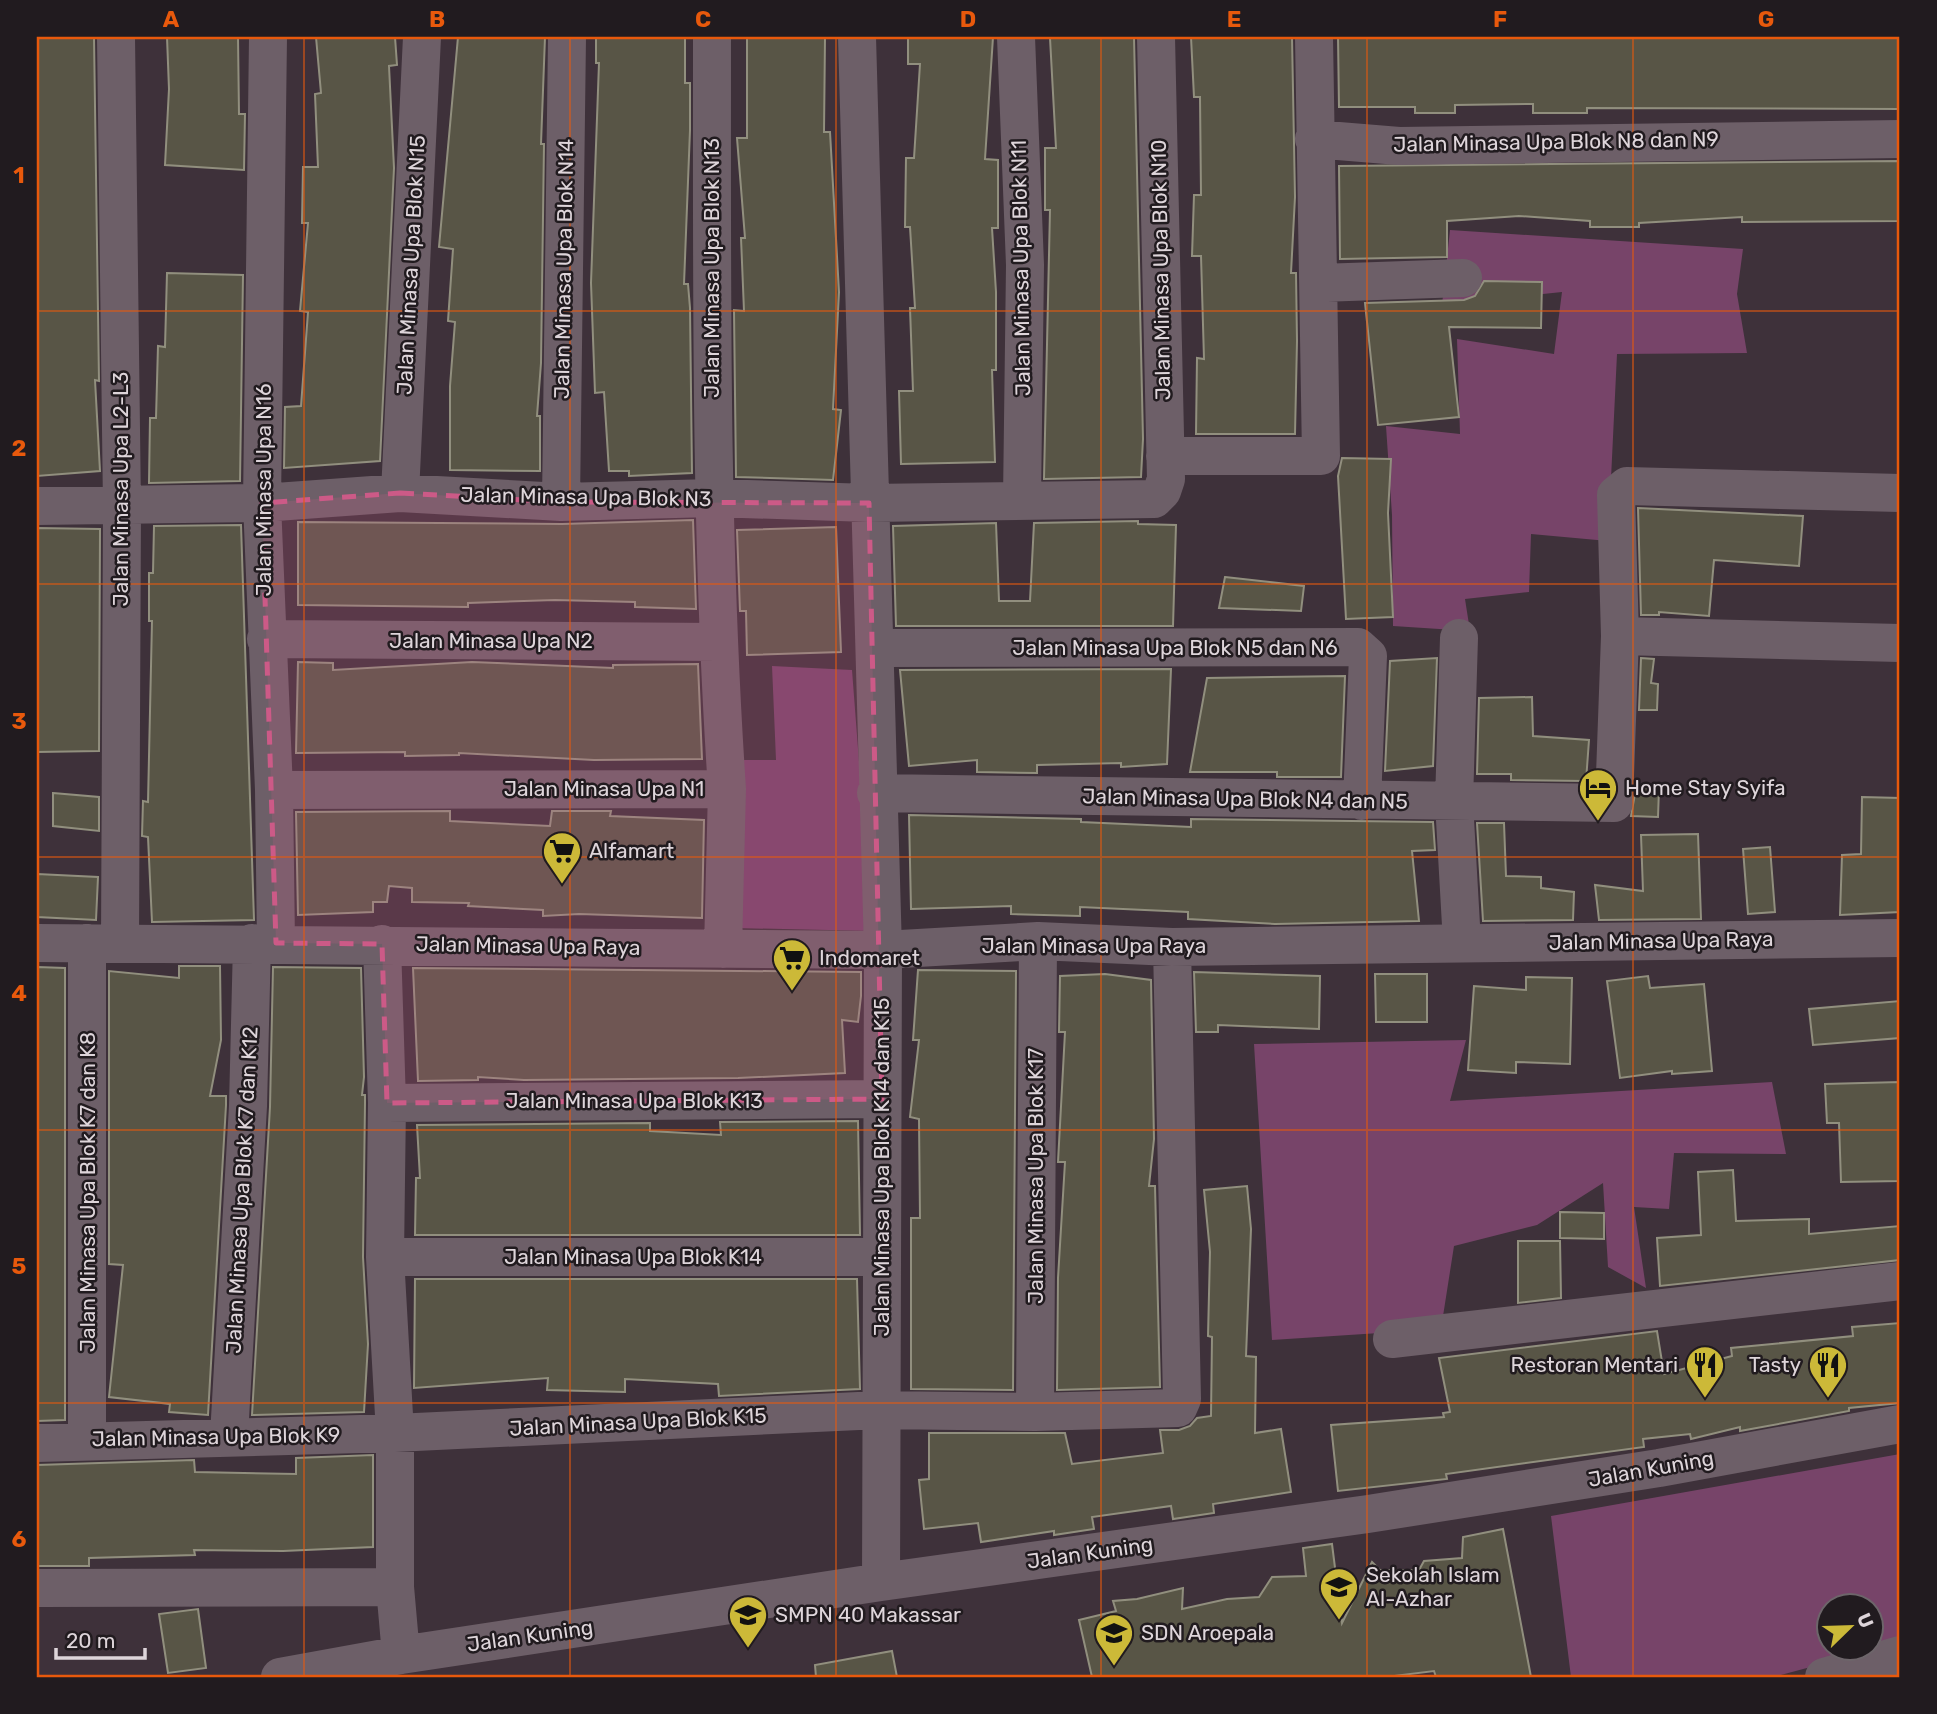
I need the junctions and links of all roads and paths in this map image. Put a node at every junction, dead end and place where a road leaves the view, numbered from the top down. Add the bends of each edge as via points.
1 (116, 37) edge
2 (268, 37) edge
3 (422, 37) edge
4 (567, 37) edge
5 (712, 37) edge
6 (857, 37) edge
7 (1016, 37) edge
8 (1156, 37) edge
9 (1314, 37) edge
10 (1314, 139) junction
11 (1900, 139) edge
12 (1464, 278) dead end
13 (1320, 283) junction
14 (1165, 456) junction
15 (400, 493) junction
16 (1900, 493) edge
17 (712, 498) junction
18 (1022, 499) junction
19 (1154, 499) joint
20 (561, 502) junction
21 (262, 503) junction
22 (869, 503) junction
23 (37, 506) edge
24 (122, 507) junction
25 (1620, 636) junction
26 (1459, 638) dead end
27 (266, 639) junction
28 (717, 642) junction
29 (1900, 643) edge
30 (875, 649) junction
31 (727, 789) junction
32 (274, 790) junction
33 (876, 793) junction
34 (1362, 801) junction
35 (1454, 802) junction
36 (1900, 938) edge
37 (1038, 941) junction
38 (37, 943) edge
39 (104, 943) junction
40 (264, 943) junction
41 (1462, 943) junction
42 (382, 944) junction
43 (1172, 947) junction
44 (723, 949) junction
45 (883, 950) junction
46 (882, 1099) junction
47 (387, 1103) junction
48 (385, 1257) junction
49 (882, 1257) junction
50 (1900, 1280) edge
51 (1392, 1339) dead end
52 (880, 1410) junction
53 (1035, 1412) junction
54 (1900, 1424) edge
55 (395, 1433) junction
56 (229, 1436) junction
57 (87, 1441) junction
58 (37, 1443) edge
59 (881, 1582) junction
60 (396, 1587) junction
61 (37, 1588) edge
62 (401, 1655) junction
63 (1900, 1655) edge
64 (280, 1677) edge
65 (1824, 1677) edge

1 - 24 street, Jalan Minasa Upa L2-L3
2 - 21 street, Jalan Minasa Upa N16
3 - 15 street, Jalan Minasa Upa Blok N15
4 - 20 street, Jalan Minasa Upa Blok N14
5 - 17 street, Jalan Minasa Upa Blok N13
6 - 22 street, Jalan Minasa Upa Blok K14 dan K15
7 - 18 street, Jalan Minasa Upa Blok N11 via 1025,265
8 - 14 street, Jalan Minasa Upa Blok N10
9 - 10 street
10 - 11 street, Jalan Minasa Upa Blok N8 dan N9 via 1399,146
10 - 13 street
12 - 13 street
13 - 14 street via 1321,456
14 - 19 street, Jalan Minasa Upa Blok N10 via 1164,486
15 - 20 street, Jalan Minasa Upa Blok N3
15 - 21 street, Jalan Minasa Upa Blok N3
16 - 25 street via 1627,486 1616,495
17 - 20 street, Jalan Minasa Upa Blok N3
17 - 22 street, Jalan Minasa Upa Blok N3
17 - 28 street, Jalan Minasa Upa N1
18 - 19 street, Jalan Minasa Upa Blok N3
18 - 22 street, Jalan Minasa Upa Blok N3
21 - 24 street, Jalan Minasa Upa Blok N3
21 - 27 street, Jalan Minasa Upa N16
22 - 30 street, Jalan Minasa Upa Blok K14 dan K15
23 - 24 street, Jalan Minasa Upa Blok N3
24 - 39 street, Jalan Minasa Upa L2-L3
25 - 29 street
25 - 35 street, Jalan Minasa Upa Blok N4 dan N5 via 1614,803
26 - 35 street
27 - 28 street, Jalan Minasa Upa N2
27 - 32 street, Jalan Minasa Upa N16
28 - 31 street, Jalan Minasa Upa N1
30 - 33 street, Jalan Minasa Upa Blok K14 dan K15
30 - 34 street, Jalan Minasa Upa Blok N5 dan N6 via 1358,647 1368,656
31 - 32 street, Jalan Minasa Upa N1
31 - 44 street
32 - 40 street, Jalan Minasa Upa N16
33 - 34 street, Jalan Minasa Upa Blok N4 dan N5
33 - 45 street, Jalan Minasa Upa Blok K14 dan K15
34 - 35 street, Jalan Minasa Upa Blok N4 dan N5
35 - 41 street
36 - 41 street, Jalan Minasa Upa Raya
37 - 43 street, Jalan Minasa Upa Raya
37 - 45 street, Jalan Minasa Upa Raya
37 - 53 street, Jalan Minasa Upa Blok K17
38 - 39 street, Jalan Minasa Upa Raya
39 - 40 street, Jalan Minasa Upa Raya
39 - 57 street, Jalan Minasa Upa Blok K7 dan K8
40 - 42 street, Jalan Minasa Upa Raya
40 - 56 street, Jalan Minasa Upa Blok K7 dan K12 via 248,1106
41 - 43 street, Jalan Minasa Upa Raya
42 - 44 street, Jalan Minasa Upa Raya
42 - 47 street
43 - 53 street, Jalan Minasa Upa Blok K15 via 1181,1404 1173,1409
44 - 45 street, Jalan Minasa Upa Raya
45 - 46 street, Jalan Minasa Upa Blok K14 dan K15
46 - 47 street, Jalan Minasa Upa Blok K13
46 - 49 street, Jalan Minasa Upa Blok K14 dan K15
47 - 48 street
48 - 49 street, Jalan Minasa Upa Blok K14
48 - 55 street
49 - 52 street, Jalan Minasa Upa Blok K14 dan K15
50 - 51 street
52 - 53 street, Jalan Minasa Upa Blok K15
52 - 55 street, Jalan Minasa Upa Blok K15
52 - 59 street, Jalan Minasa Upa Blok K14 dan K15
54 - 59 street, Jalan Kuning via 1368,1514
55 - 56 street, Jalan Minasa Upa Blok K9
55 - 60 street
56 - 57 street, Jalan Minasa Upa Blok K9
57 - 58 street, Jalan Minasa Upa Blok K9
59 - 62 street, Jalan Kuning
60 - 61 street
60 - 62 street
62 - 64 street, Jalan Kuning
63 - 65 street

